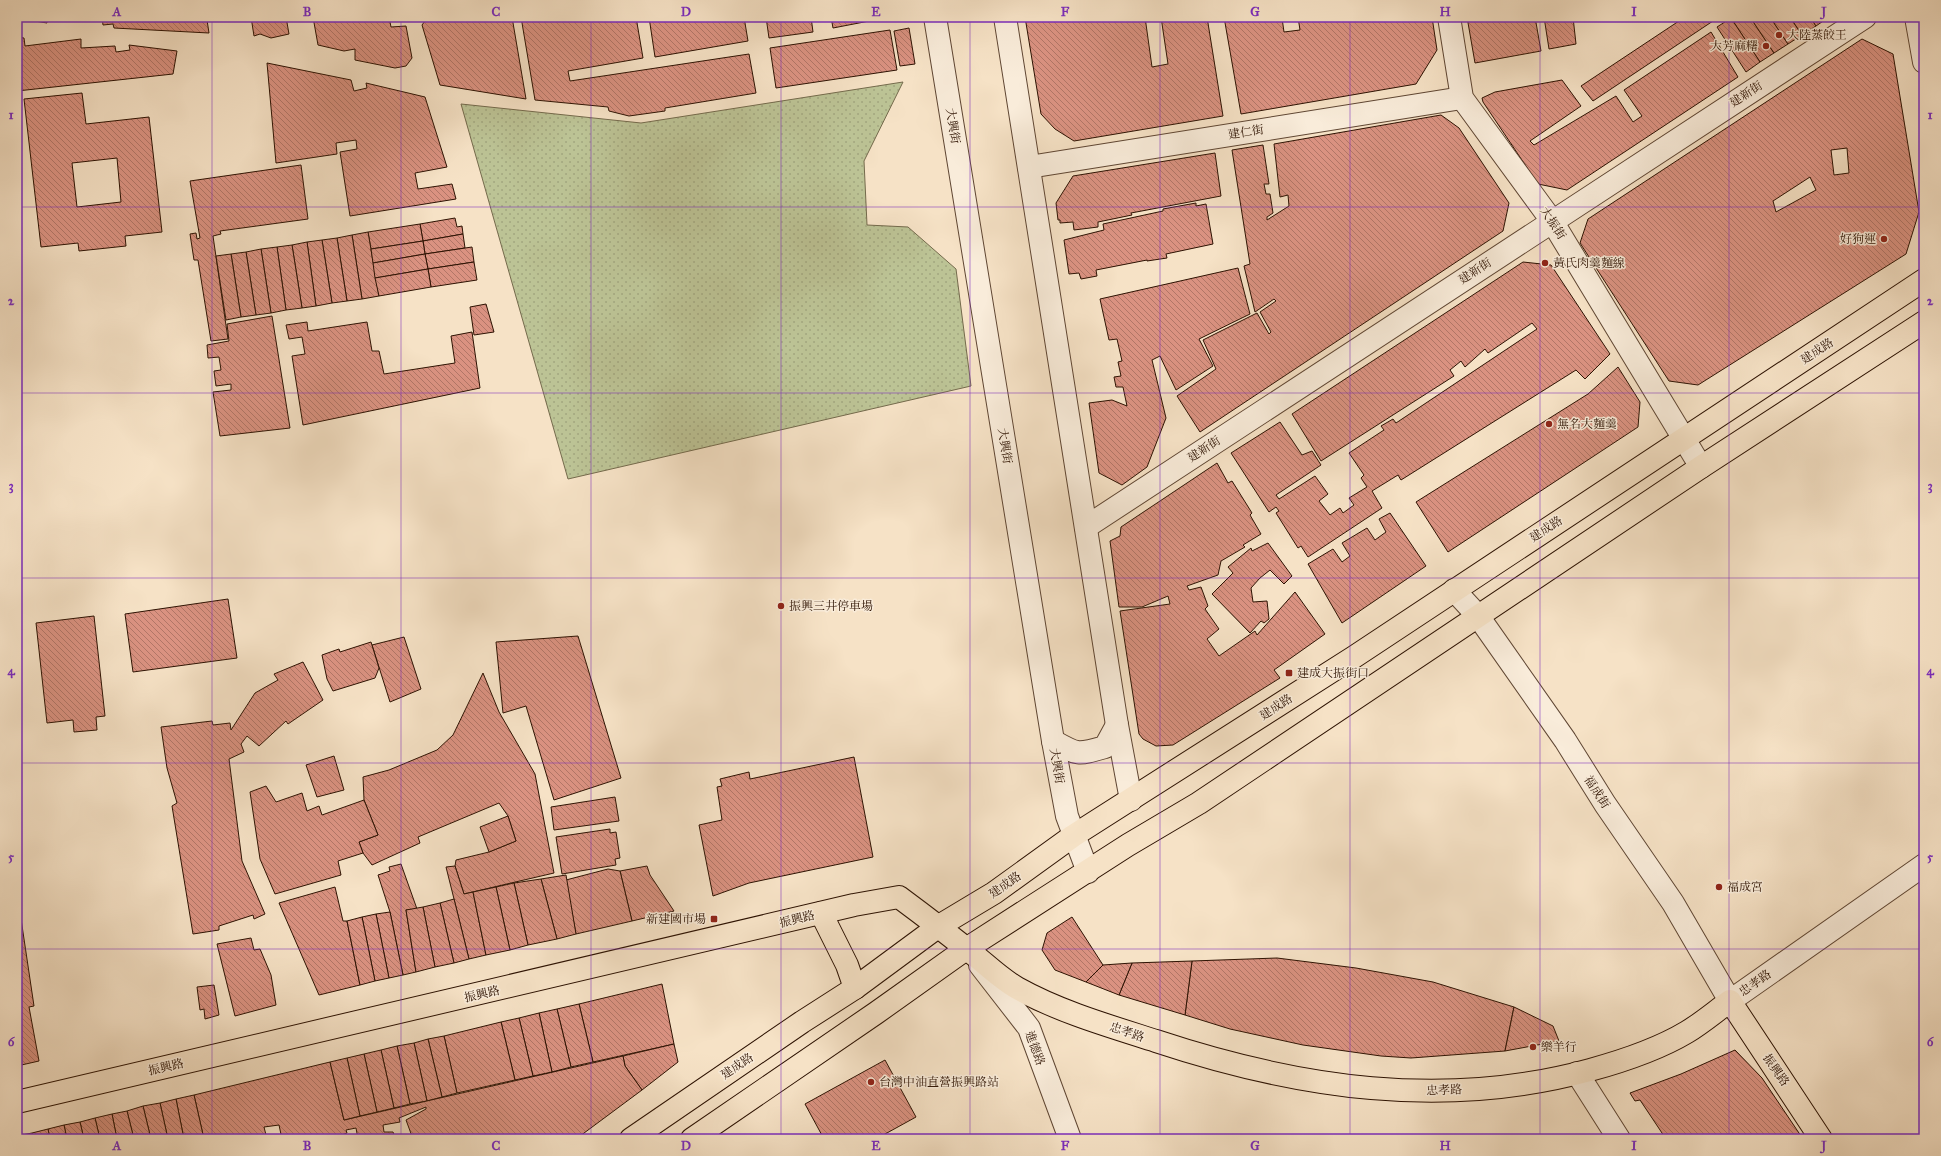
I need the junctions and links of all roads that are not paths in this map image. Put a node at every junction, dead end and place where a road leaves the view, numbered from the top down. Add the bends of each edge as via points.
1 (935, 17) edge
2 (1005, 17) edge
3 (1449, 17) edge
4 (1865, 17) edge
5 (1916, 17) edge
6 (1924, 62) edge
7 (1462, 98) junction
8 (1029, 167) junction
9 (1552, 220) junction
10 (1924, 280) edge
11 (1924, 322) edge
12 (1684, 438) junction
13 (1701, 467) junction
14 (1086, 527) junction
15 (1454, 590) junction
16 (1478, 616) junction
17 (1117, 724) junction
18 (1052, 742) junction
19 (1131, 800) junction
20 (1073, 836) junction
21 (1924, 865) edge
22 (1088, 872) junction
23 (821, 913) junction
24 (939, 926) junction
25 (966, 949) junction
26 (855, 988) junction
27 (1730, 1000) junction
28 (1577, 1073) junction
29 (17, 1102) edge
30 (631, 1139) edge
31 (692, 1139) edge
32 (1070, 1139) edge
33 (1619, 1139) edge
34 (1821, 1139) edge

1 - 18 street, 大興街
2 - 8 street
3 - 7 street, 大振街
4 - 9 street, 建新街
5 - 6 street
7 - 8 street, 建仁街
7 - 9 street, 大振街
8 - 14 street
9 - 12 street, 大振街
9 - 14 street, 建新街
10 - 12 main road, 建成路
11 - 13 main road
12 - 13 street, 大振街
12 - 15 main road, 建成路
13 - 16 main road
14 - 17 street
15 - 16 street, 福成街
15 - 19 main road, 建成路
16 - 22 main road via 1199,803
16 - 27 street, 福成街 via 1565,740 1605,804 1673,903
17 - 18 street via 1105,747 1084,754 1072,752
17 - 19 street
18 - 20 street, 大興街
19 - 20 main road, 建成路
20 - 22 street, 大興街
20 - 24 main road, 建成路 via 994,893
21 - 27 street, 忠孝路
22 - 25 main road
23 - 24 main road, 振興路 via 899,897
23 - 26 main road via 847,965
23 - 29 main road, 振興路
24 - 25 main road, 忠孝路
24 - 26 main road, 建成路
25 - 28 main road, 忠孝路 via 1014,987 1038,999 1177,1048 1270,1073 1346,1087 1404,1091 1500,1087 1561,1078
25 - 31 main road
25 - 32 street, 進德路 via 1029,1028
26 - 30 main road, 建成路
27 - 28 main road, 忠孝路 via 1687,1032 1622,1061
27 - 34 main road, 振興路
28 - 33 street

